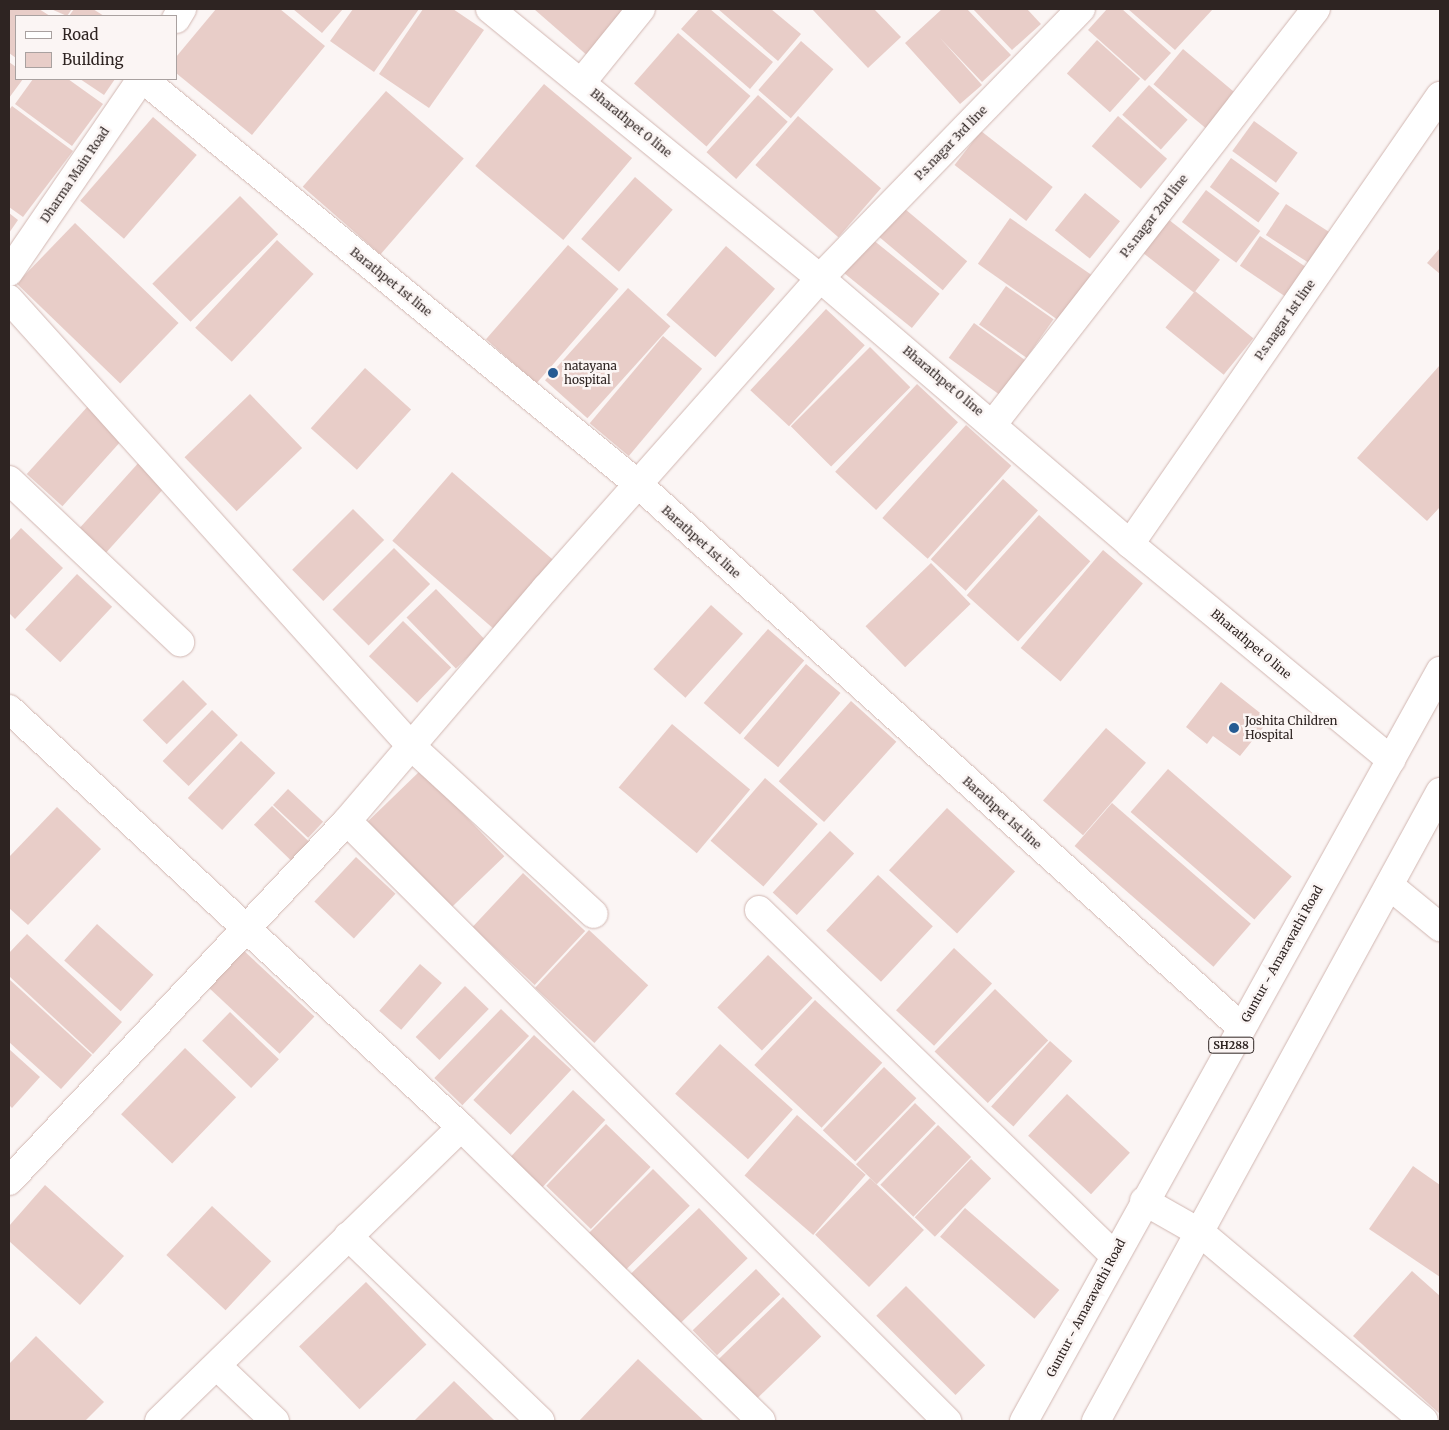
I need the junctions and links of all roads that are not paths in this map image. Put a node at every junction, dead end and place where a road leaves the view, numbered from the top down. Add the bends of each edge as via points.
1 (490, 9) edge
2 (640, 9) edge
3 (1081, 9) edge
4 (1316, 9) edge
5 (141, 80) edge
6 (143, 80) edge
7 (581, 83) junction
8 (1440, 96) edge
9 (9, 272) edge
10 (820, 278) junction
11 (9, 299) edge
12 (993, 424) junction
13 (9, 480) edge
14 (639, 485) junction
15 (1130, 544) junction
16 (180, 642) dead end
17 (1440, 671) edge
18 (9, 709) edge
19 (412, 746) junction
20 (1391, 760) junction
21 (1440, 792) edge
22 (348, 821) junction
23 (1390, 886) junction
24 (759, 910) dead end
25 (594, 914) dead end
26 (1440, 927) edge
27 (246, 929) junction
28 (1241, 1027) junction
29 (461, 1127) junction
30 (9, 1181) edge
31 (1144, 1201) junction
32 (1202, 1234) junction
33 (348, 1236) junction
34 (1114, 1255) junction
35 (217, 1366) junction
36 (1421, 1420) edge
37 (159, 1421) edge
38 (276, 1421) edge
39 (540, 1421) edge
40 (761, 1421) edge
41 (946, 1421) edge
42 (1024, 1421) edge
43 (1096, 1421) edge

1 - 7 street, Bharathpet 0 line
2 - 7 street
3 - 10 street, P.s.nagar 3rd line
4 - 12 street, P.s.nagar 2nd line
5 - 9 street, Dharma Main Road
6 - 14 street, Barathpet 1st line
7 - 10 street, Bharathpet 0 line
8 - 15 street, P.s.nagar 1st line
10 - 12 street, Bharathpet 0 line
10 - 14 street, P.s.nagar 3rd line
11 - 19 street
12 - 15 street, Bharathpet 0 line
13 - 16 street
14 - 19 street, P.s.nagar 3rd line
14 - 28 street, Barathpet 1st line
15 - 20 street, Bharathpet 0 line
17 - 20 street, Guntur - Amaravathi Road / SH288
18 - 27 street
19 - 22 street, P.s.nagar 3rd line
19 - 25 street
20 - 28 street, Guntur - Amaravathi Road / SH288
21 - 23 street
22 - 27 street, P.s.nagar 3rd line
22 - 41 street
23 - 26 street
23 - 32 street
24 - 34 street
27 - 29 street
27 - 30 street, P.s.nagar 3rd line
28 - 31 street, Guntur - Amaravathi Road / SH288
29 - 33 street
29 - 40 street
31 - 32 street
31 - 34 street, Guntur - Amaravathi Road / SH288
32 - 36 street
32 - 43 street
33 - 35 street
33 - 39 street
34 - 42 street, Guntur - Amaravathi Road / SH288
35 - 37 street
35 - 38 street

